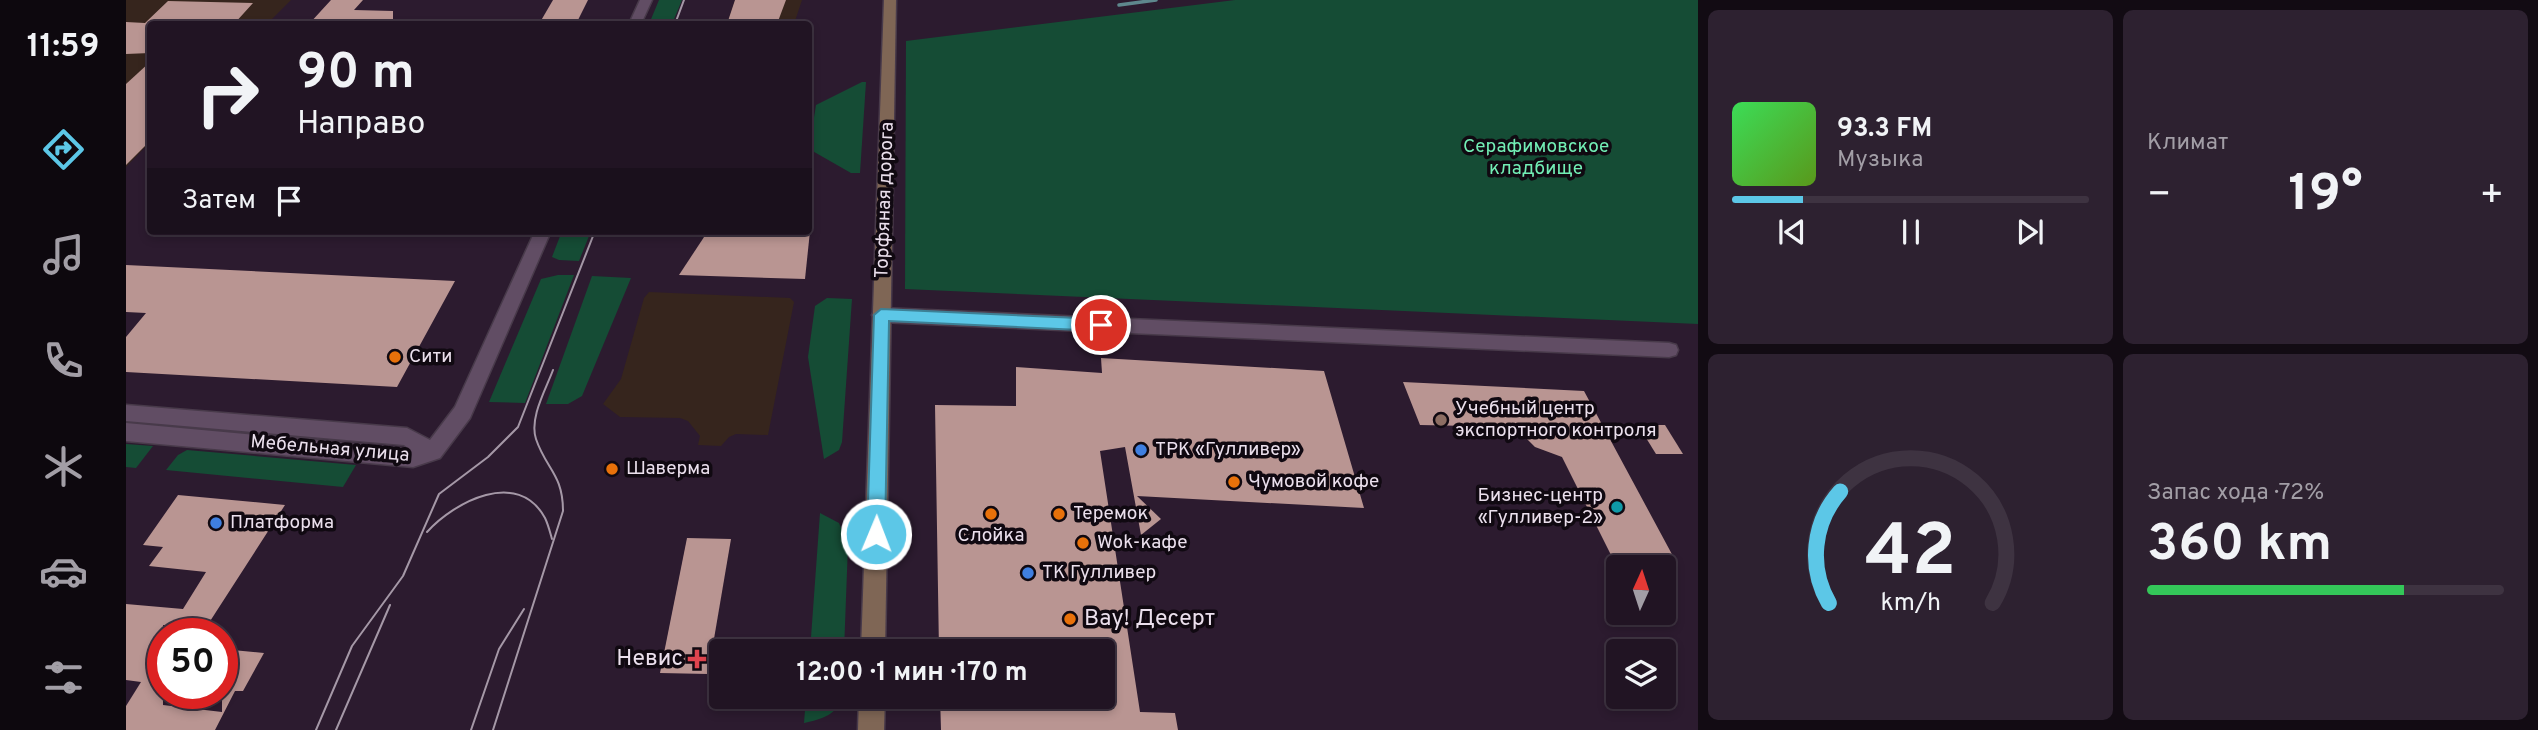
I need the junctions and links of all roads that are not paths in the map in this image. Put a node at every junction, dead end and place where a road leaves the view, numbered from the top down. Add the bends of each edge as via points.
1 (646, 0) edge
2 (890, 0) edge
3 (636, 21) edge
4 (541, 235) edge
5 (881, 315) junction
6 (1669, 350) dead end
7 (126, 413) edge
8 (126, 432) edge
9 (433, 452) junction
10 (873, 639) edge
11 (872, 709) edge
12 (871, 730) edge

1 - 3 street
2 - 5 main road, Торфяная дорога
4 - 9 street via 463,412
5 - 6 street
5 - 10 main road, Торфяная дорога
7 - 9 street, Мебельная улица via 407,437
8 - 9 street, Мебельная улица via 413,458
11 - 12 main road

